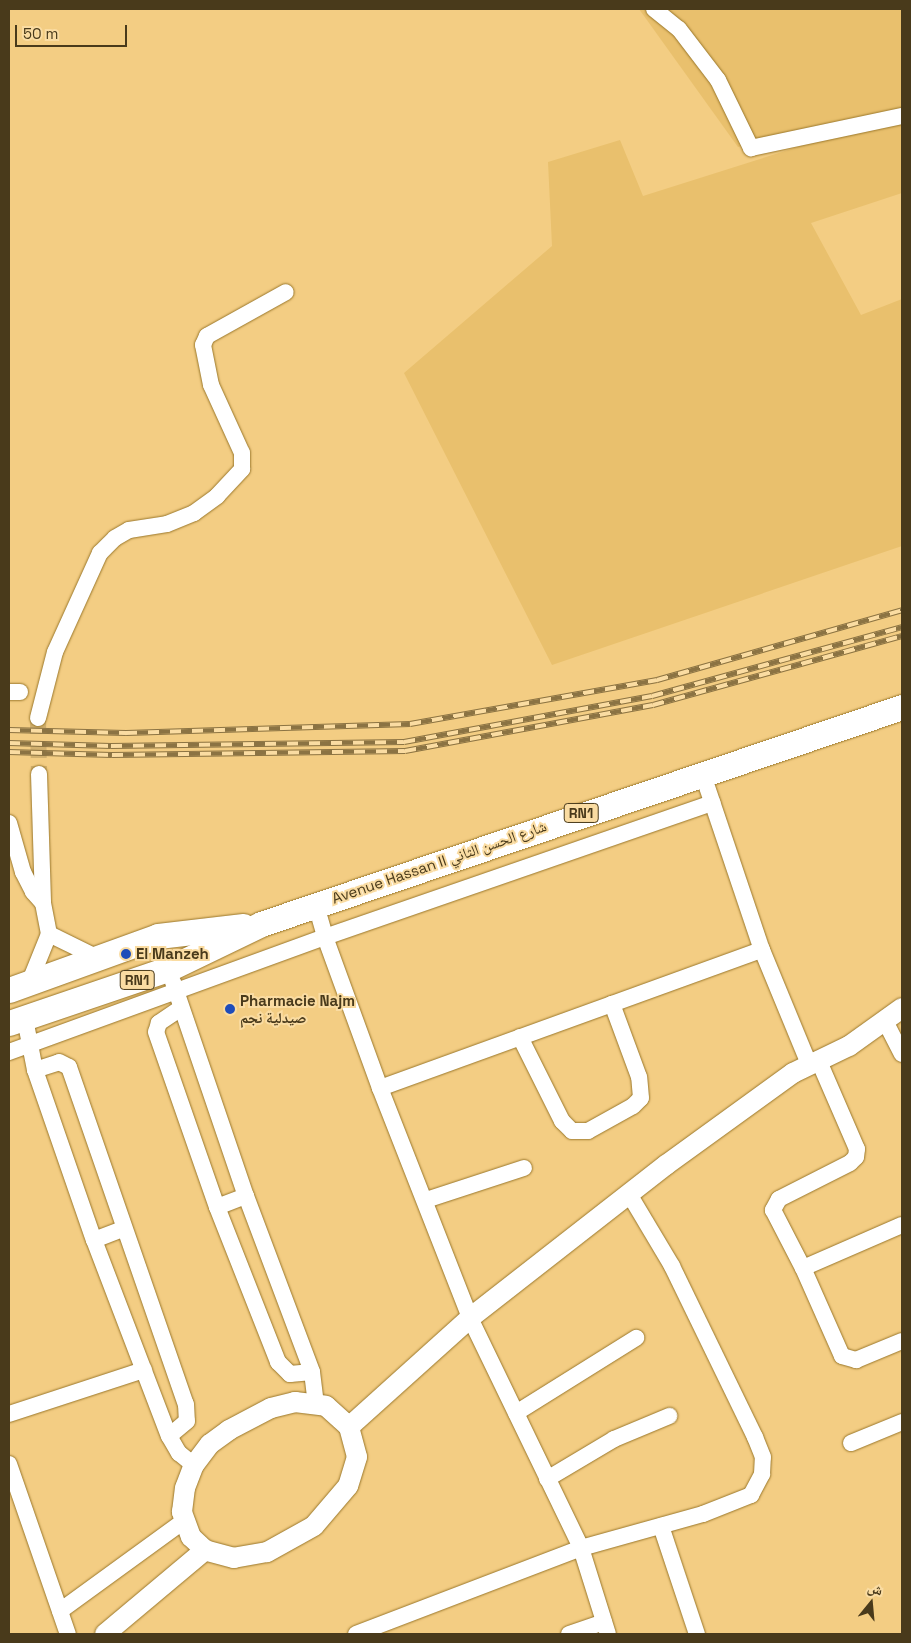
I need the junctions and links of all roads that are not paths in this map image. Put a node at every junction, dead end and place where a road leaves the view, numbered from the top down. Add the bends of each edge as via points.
1 (654, 9) edge
2 (902, 116) edge
3 (286, 292) dead end
4 (902, 707) edge
5 (38, 718) tunnel mouth
6 (702, 772) junction
7 (39, 774) tunnel mouth
8 (713, 804) junction
9 (9, 823) edge
10 (43, 903) junction
11 (316, 905) junction
12 (261, 924) junction
13 (49, 934) junction
14 (158, 936) junction
15 (324, 937) junction
16 (762, 950) junction
17 (96, 957) junction
18 (172, 980) junction
19 (19, 985) edge
20 (612, 1004) junction
21 (181, 1008) junction
22 (902, 1008) edge
23 (17, 1021) edge
24 (885, 1021) junction
25 (520, 1037) junction
26 (28, 1045) junction
27 (9, 1052) edge
28 (902, 1054) edge
29 (814, 1061) junction
30 (35, 1070) junction
31 (380, 1088) junction
32 (524, 1168) dead end
33 (629, 1194) junction
34 (246, 1196) junction
35 (426, 1200) junction
36 (217, 1207) junction
37 (902, 1225) edge
38 (123, 1229) junction
39 (94, 1240) junction
40 (803, 1268) junction
41 (470, 1318) junction
42 (636, 1338) dead end
43 (902, 1340) edge
44 (144, 1370) junction
45 (312, 1372) junction
46 (316, 1403) junction
47 (516, 1413) junction
48 (9, 1414) edge
49 (669, 1416) dead end
50 (902, 1422) edge
51 (349, 1427) junction
52 (169, 1436) junction
53 (851, 1444) dead end
54 (9, 1464) edge
55 (194, 1465) junction
56 (547, 1479) junction
57 (184, 1521) junction
58 (662, 1526) junction
59 (581, 1548) junction
60 (205, 1550) junction
61 (60, 1610) junction
62 (606, 1628) edge
63 (63, 1632) edge
64 (105, 1634) edge
65 (356, 1634) edge
66 (569, 1634) edge
67 (697, 1634) edge

1 - 2 street via 679,29 718,80 751,148
3 - 5 street via 207,336 202,345 210,385 242,453 242,468 218,496 194,513 167,524 130,530 115,538 100,553 55,652
4 - 6 main road, Avenue Hassan II شارع الحسن الثاني / RN1
6 - 8 street
6 - 11 main road, Avenue Hassan II شارع الحسن الثاني / RN1
7 - 10 street
8 - 15 street
8 - 16 street
9 - 10 street via 23,872
10 - 13 street
11 - 12 main road, Avenue Hassan II شارع الحسن الثاني / RN1
11 - 15 street
12 - 14 main road, Avenue Hassan II شارع الحسن الثاني / RN1
12 - 18 main road, Avenue Hassan II شارع الحسن الثاني / RN1
13 - 17 street
13 - 19 street
14 - 17 main road, Avenue Hassan II شارع الحسن الثاني / RN1
14 - 18 main road via 169,952
15 - 18 street
15 - 31 street
16 - 20 street
16 - 29 street
17 - 19 main road, Avenue Hassan II شارع الحسن الثاني / RN1
18 - 21 street
18 - 23 main road, Avenue Hassan II شارع الحسن الثاني / RN1
18 - 26 street
19 - 23 main road
20 - 25 street
20 - 25 street via 639,1077 641,1098 633,1106 588,1131 572,1131 562,1121
21 - 34 street
21 - 36 street via 159,1023 156,1032
22 - 24 street
23 - 26 street
24 - 28 street
24 - 29 street via 849,1046
25 - 31 street
26 - 27 street
26 - 30 street
29 - 33 street via 761,1094
29 - 40 street via 857,1149 850,1163 774,1203 773,1210
30 - 38 street via 59,1062 69,1067
30 - 39 street
31 - 35 street
32 - 35 street
33 - 41 street
33 - 58 street via 672,1266 763,1457 762,1474 751,1495
34 - 36 street
34 - 45 street
35 - 41 street
36 - 45 street via 278,1362 290,1374
37 - 40 street
38 - 39 street
38 - 52 street via 188,1414 184,1427
39 - 44 street
40 - 43 street via 842,1356 856,1360
41 - 47 street
41 - 51 street
42 - 47 street
44 - 48 street
44 - 52 street
45 - 46 street
46 - 51 street via 335,1412
46 - 55 street via 295,1402 250,1418 210,1444
47 - 56 street
49 - 56 street via 614,1439
50 - 53 street
51 - 60 street via 357,1457 353,1477 338,1500 314,1526 284,1545 259,1554 234,1558
52 - 55 street via 179,1453
54 - 61 street
55 - 57 street via 185,1488
56 - 59 street
57 - 60 street via 191,1537
57 - 61 street
58 - 59 street
58 - 67 street
59 - 62 street
59 - 65 street
60 - 64 street
61 - 63 street
62 - 66 street

